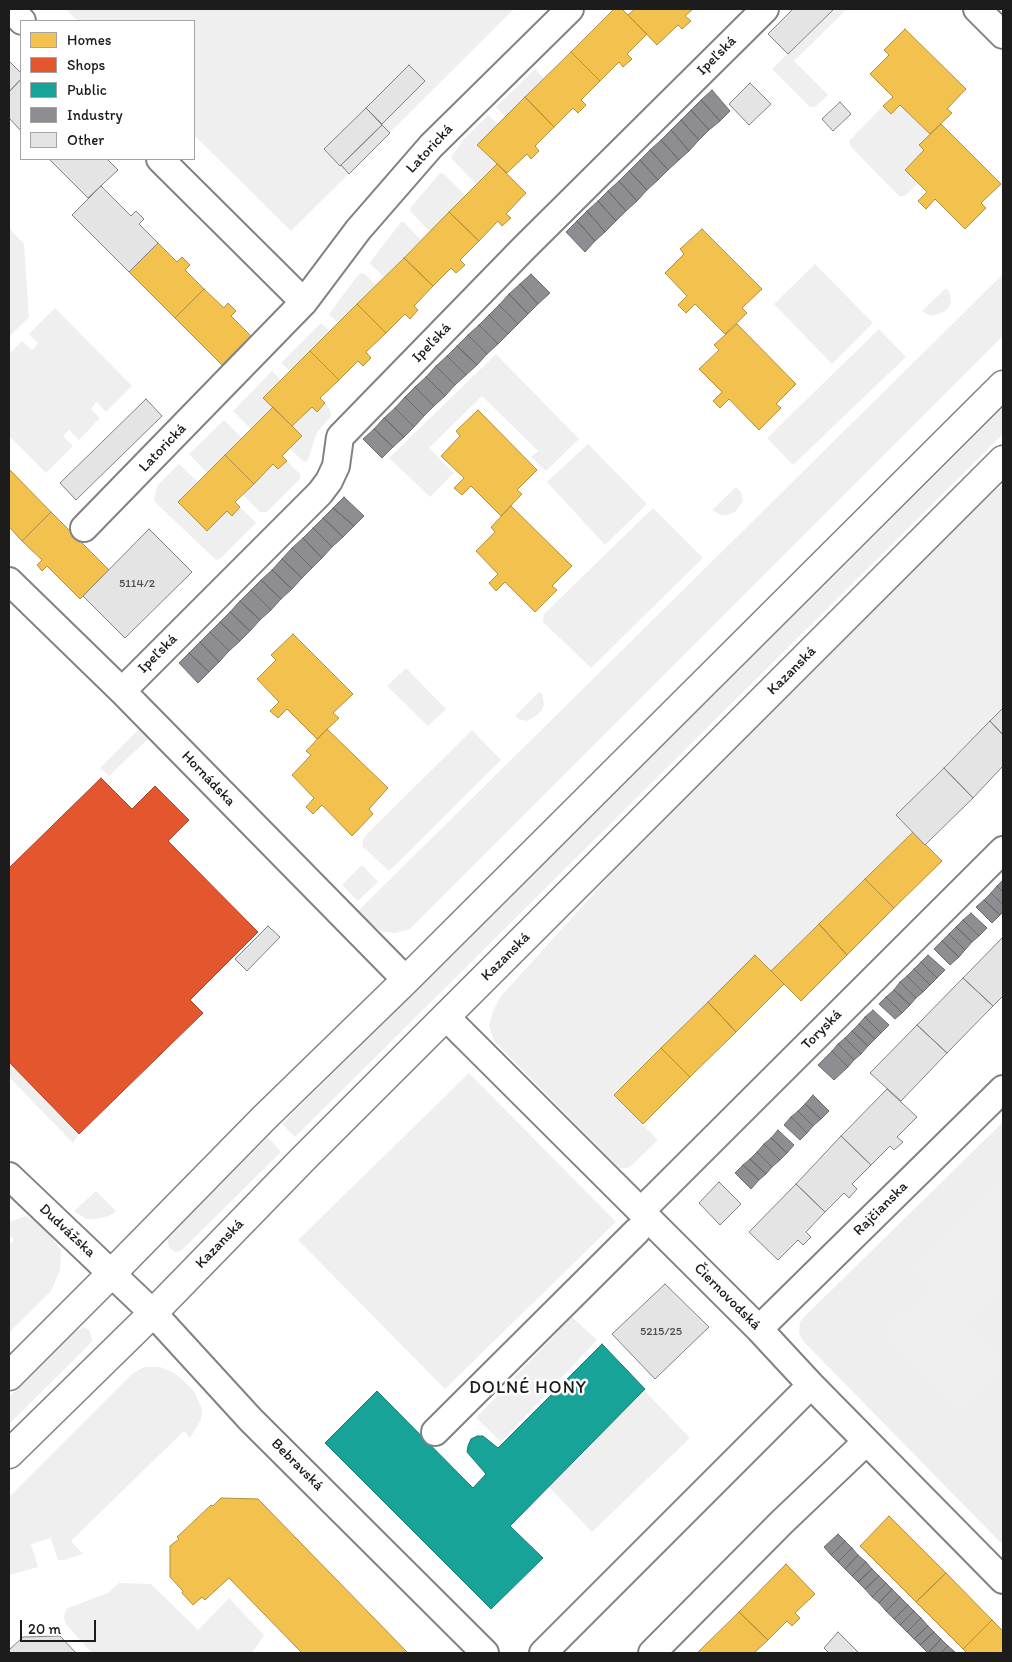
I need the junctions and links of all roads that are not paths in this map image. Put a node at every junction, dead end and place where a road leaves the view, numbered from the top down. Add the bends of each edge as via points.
1 (10, 9) edge
2 (570, 9) edge
3 (765, 9) edge
4 (977, 9) edge
5 (21, 20) edge
6 (1003, 35) edge
7 (161, 160) edge
8 (304, 302) junction
9 (1003, 385) edge
10 (1003, 460) edge
11 (84, 528) dead end
12 (9, 581) edge
13 (122, 691) junction
14 (1003, 850) edge
15 (406, 980) junction
16 (446, 1017) junction
17 (1003, 1088) edge
18 (13, 1189) edge
19 (639, 1221) junction
20 (112, 1274) junction
21 (153, 1313) junction
22 (759, 1329) junction
23 (9, 1376) edge
24 (811, 1385) junction
25 (435, 1432) dead end
26 (866, 1442) junction
27 (9, 1454) edge
28 (1003, 1580) edge
29 (485, 1653) edge
30 (543, 1653) edge
31 (652, 1653) edge

1 - 5 street
2 - 8 street, Latorická via 431,146 358,230
3 - 13 street, Ipeľská via 524,248 340,437 336,466 320,493
4 - 6 street
7 - 8 street
8 - 11 street, Latorická
9 - 15 main road
10 - 16 main road, Kazanská
12 - 13 street, Hornádska
13 - 15 street, Hornádska
14 - 19 street, Toryská
15 - 20 main road via 264,1118
16 - 19 street, Čiernovodská
16 - 21 main road, Kazanská
17 - 22 street, Rajčianska
18 - 20 street, Dudvážska
19 - 22 street, Čiernovodská
19 - 25 street, Toryská
20 - 21 street, Bebravská
20 - 23 main road
21 - 27 main road, Kazanská
21 - 29 street, Bebravská via 252,1420
22 - 24 street, Čiernovodská
24 - 26 street, Čiernovodská
24 - 30 street
26 - 28 street, Čiernovodská
26 - 31 street

